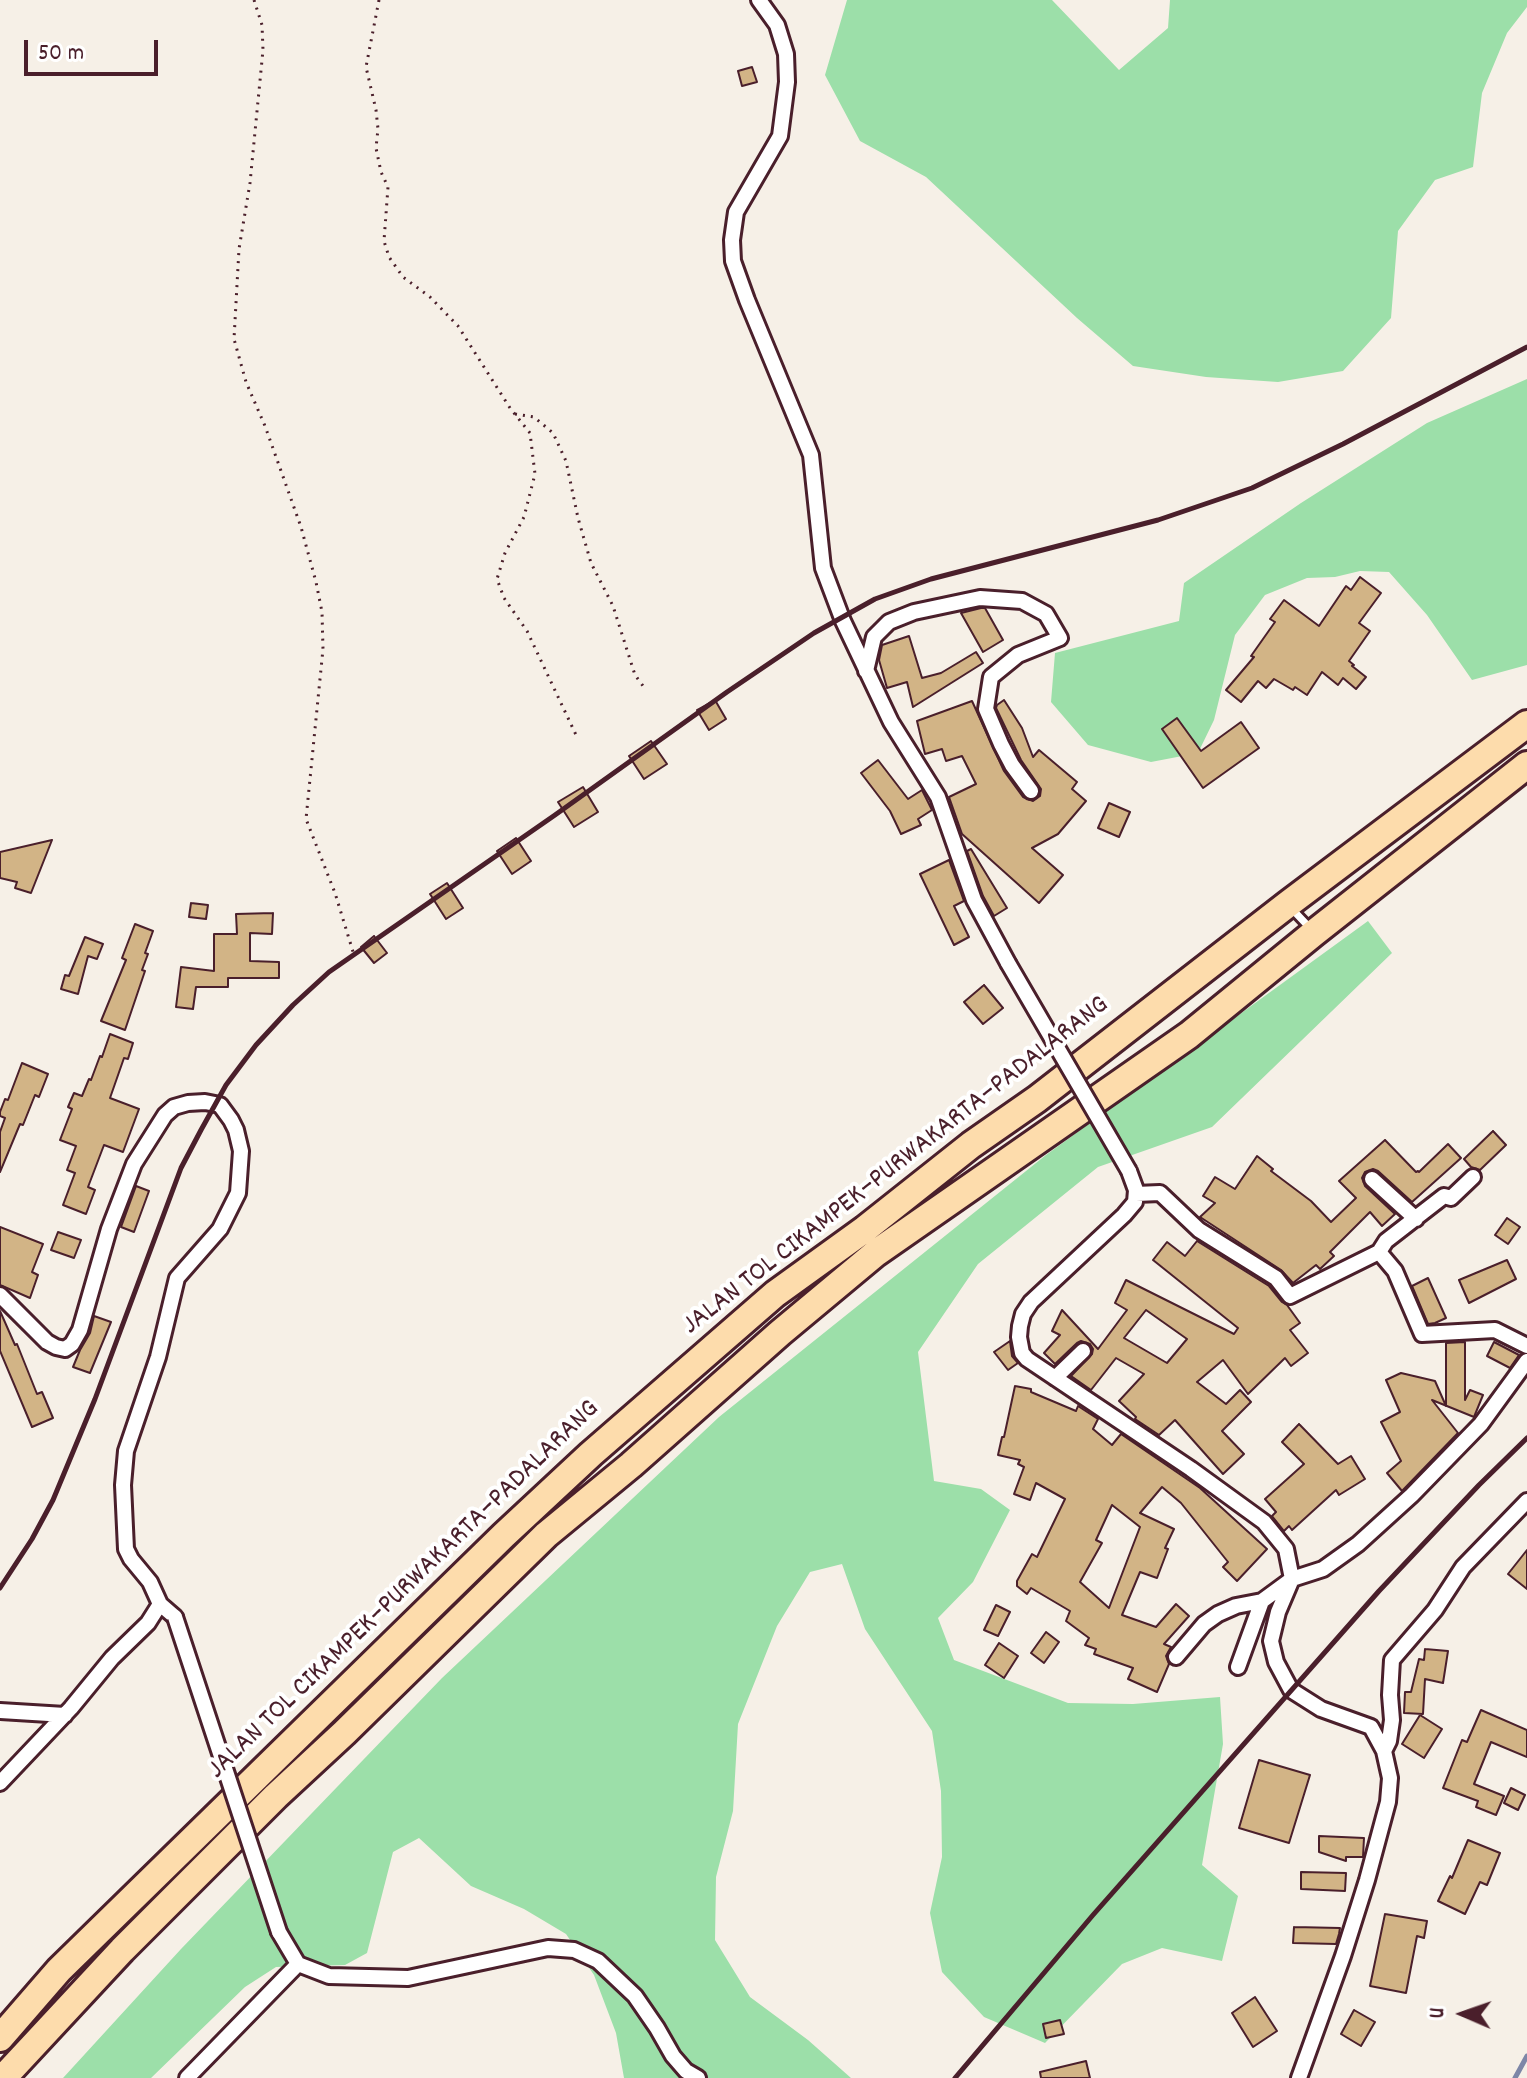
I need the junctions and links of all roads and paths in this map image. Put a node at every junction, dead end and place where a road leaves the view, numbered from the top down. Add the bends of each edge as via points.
1 (254, 0) edge
2 (379, 0) edge
3 (759, 0) edge
4 (515, 414) junction
5 (866, 671) junction
6 (646, 690) dead end
7 (1527, 724) edge
8 (577, 737) dead end
9 (1527, 765) edge
10 (1031, 791) dead end
11 (1288, 904) junction
12 (1314, 933) junction
13 (354, 955) dead end
14 (1473, 1177) dead end
15 (1372, 1179) dead end
16 (1136, 1194) junction
17 (1416, 1219) junction
18 (1379, 1252) junction
19 (0, 1295) edge
20 (1527, 1346) edge
21 (1083, 1351) dead end
22 (1527, 1361) edge
23 (1055, 1378) junction
24 (1527, 1501) edge
25 (1292, 1579) junction
26 (1262, 1601) junction
27 (160, 1604) junction
28 (1176, 1657) dead end
29 (1238, 1667) dead end
30 (0, 1711) edge
31 (65, 1715) junction
32 (1384, 1751) junction
33 (0, 1783) edge
34 (298, 1964) junction
35 (0, 2038) edge
36 (3, 2078) edge
37 (187, 2078) edge
38 (698, 2078) edge
39 (1299, 2078) edge

1 - 13 path via 263,50 239,249 234,339 301,527 322,612 306,819
2 - 4 path via 366,67 376,110 376,148 388,187 384,241 389,257 403,277 458,326
3 - 5 street via 777,25 786,54 786,93 780,136 736,212 733,261 811,455 823,568
4 - 6 path via 534,417 553,433 566,461 591,563 613,606 635,675
4 - 8 path via 530,433 535,474 524,517 497,579
5 - 10 street via 874,637 889,622 914,612 980,598 1022,601 1046,614 1060,638 1001,667 991,677 986,709 1012,765
5 - 16 street, bridge via 938,797 974,900 1129,1171
7 - 11 highway, JALAN TOL CIKAMPEK–PURWAKARTA–PADALARANG
9 - 12 highway, JALAN TOL CIKAMPEK–PURWAKARTA–PADALARANG
11 - 12 lane
11 - 35 highway, JALAN TOL CIKAMPEK–PURWAKARTA–PADALARANG via 775,1294 591,1454 59,1970
12 - 36 highway, JALAN TOL CIKAMPEK–PURWAKARTA–PADALARANG via 1189,1035 876,1253 546,1535 276,1796
14 - 17 street
15 - 17 street
16 - 18 street via 1160,1193 1199,1230 1276,1278 1290,1296
16 - 23 street via 1124,1215 1023,1314 1022,1353
17 - 18 street
18 - 20 street via 1395,1271 1422,1334 1495,1330
19 - 27 street via 47,1342 65,1349 72,1344 134,1164 174,1107 220,1105 236,1130 241,1151 238,1193 220,1229 177,1278 158,1357 126,1451 126,1549
21 - 23 street
22 - 25 street via 1481,1424 1412,1495 1323,1569
23 - 25 street via 1264,1522 1286,1549
24 - 32 street via 1463,1567 1392,1660 1392,1720
25 - 26 street
25 - 32 street via 1271,1641 1276,1662 1291,1690 1321,1709 1371,1727
26 - 28 street via 1218,1614
26 - 29 street
27 - 31 street
27 - 34 street, bridge via 175,1617 279,1932
30 - 31 street
31 - 33 street
32 - 39 street via 1390,1778 1385,1815
34 - 37 street
34 - 38 street via 329,1976 408,1978 548,1948 574,1950 598,1961 635,1996 673,2056

